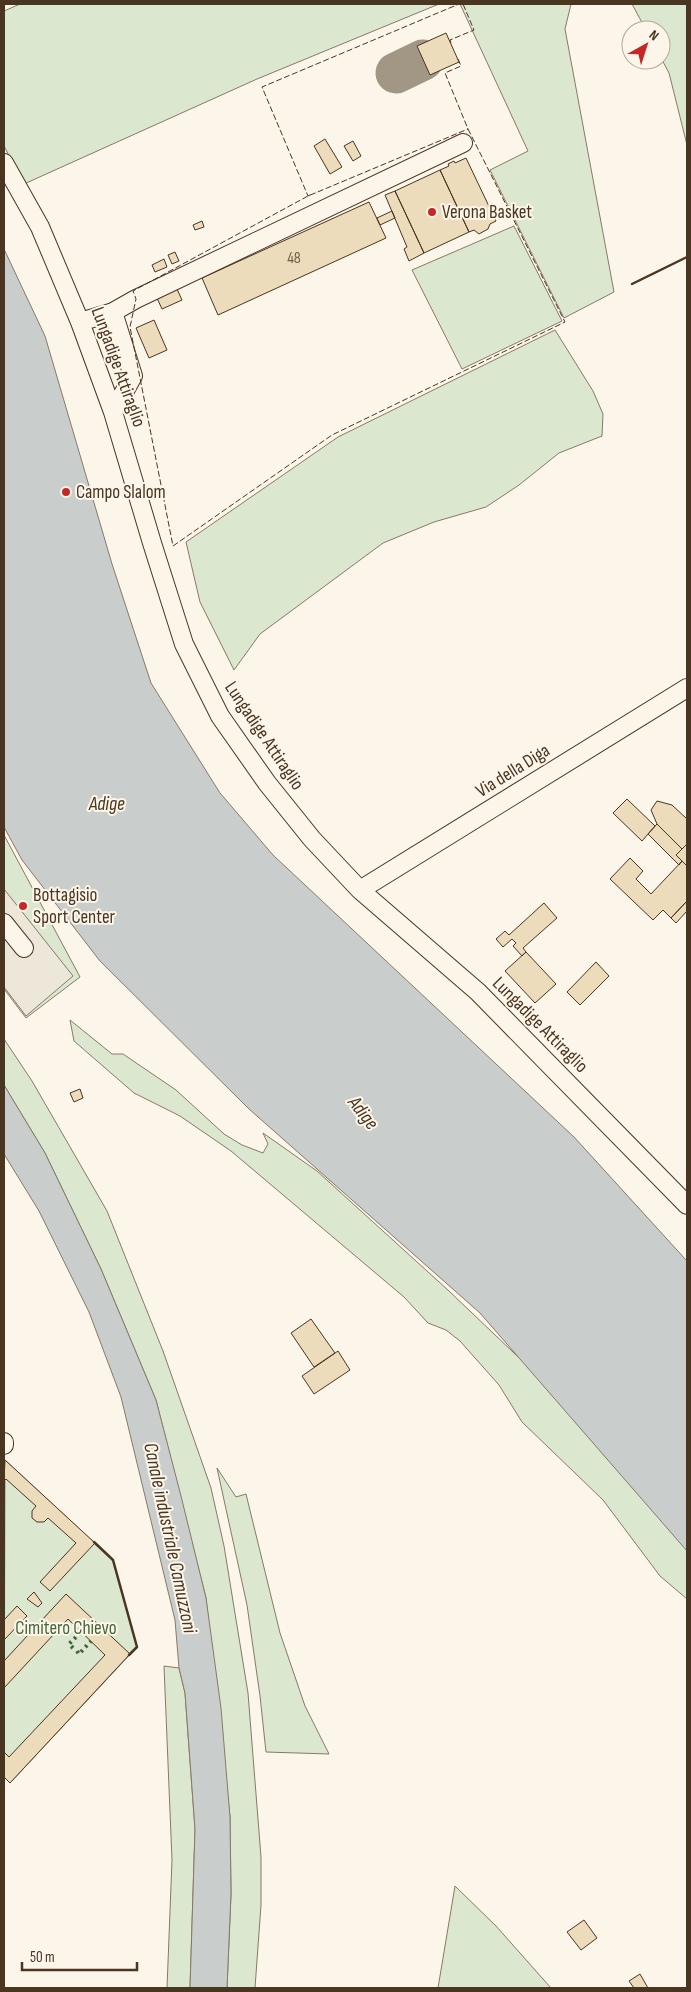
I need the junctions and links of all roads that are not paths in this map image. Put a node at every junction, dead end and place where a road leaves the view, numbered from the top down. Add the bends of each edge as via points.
1 (463, 143) dead end
2 (4, 163) edge
3 (113, 312) junction
4 (80, 322) junction
5 (113, 412) junction
6 (687, 688) edge
7 (360, 890) junction
8 (4, 923) edge
9 (24, 948) dead end
10 (687, 1205) edge

1 - 3 street
2 - 4 street, Lungadige Attiraglio via 40,227
3 - 4 street
3 - 5 street via 134,376
4 - 5 street, Lungadige Attiraglio
5 - 7 street, Lungadige Attiraglio via 184,644 220,716 266,783
6 - 7 street, Via della Diga
7 - 10 street, Lungadige Attiraglio via 478,992
8 - 9 street

